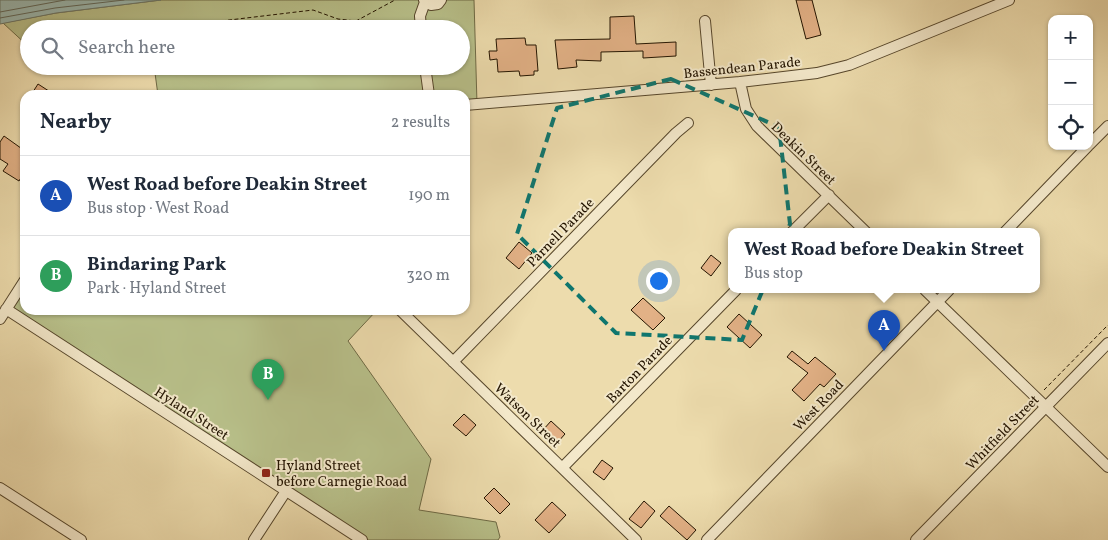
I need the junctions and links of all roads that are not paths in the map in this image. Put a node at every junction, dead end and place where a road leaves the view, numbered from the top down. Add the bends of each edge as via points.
1 (442, 0) edge
2 (1009, 0) edge
3 (424, 1) edge
4 (420, 20) edge
5 (705, 21) dead end
6 (426, 75) edge
7 (740, 82) junction
8 (712, 85) junction
9 (428, 90) edge
10 (470, 105) edge
11 (688, 123) dead end
12 (1108, 126) edge
13 (1093, 142) edge
14 (1085, 150) edge
15 (828, 195) junction
16 (796, 228) edge
17 (862, 228) edge
18 (1009, 228) edge
19 (20, 288) edge
20 (733, 293) edge
21 (928, 293) edge
22 (946, 293) edge
23 (938, 302) junction
24 (6, 309) junction
25 (405, 315) edge
26 (0, 319) edge
27 (1108, 343) edge
28 (453, 362) junction
29 (1046, 407) junction
30 (562, 468) junction
31 (1108, 468) edge
32 (0, 488) edge
33 (286, 491) junction
34 (81, 540) edge
35 (254, 540) edge
36 (362, 540) edge
37 (636, 540) edge
38 (707, 540) edge
39 (916, 540) edge

1 - 3 street via 435,5
2 - 7 street, Bassendean Parade via 849,65 818,73
3 - 4 street
5 - 8 street
6 - 9 street
7 - 8 street, Bassendean Parade
7 - 15 street, Deakin Street via 751,118
8 - 10 street, Bassendean Parade
11 - 28 street, Parnell Parade
12 - 13 street
14 - 18 street
15 - 16 street
15 - 17 street, Deakin Street
19 - 24 street
20 - 30 street, Barton Parade
21 - 23 street
22 - 23 street, West Road
23 - 29 street
23 - 38 street, West Road
24 - 26 street
24 - 33 street, Hyland Street
25 - 28 street, Watson Street
27 - 29 street, Whitfield Street
28 - 30 street, Watson Street
29 - 31 street
29 - 39 street, Whitfield Street
30 - 37 street, Watson Street
32 - 34 street
33 - 35 street
33 - 36 street, Hyland Street

